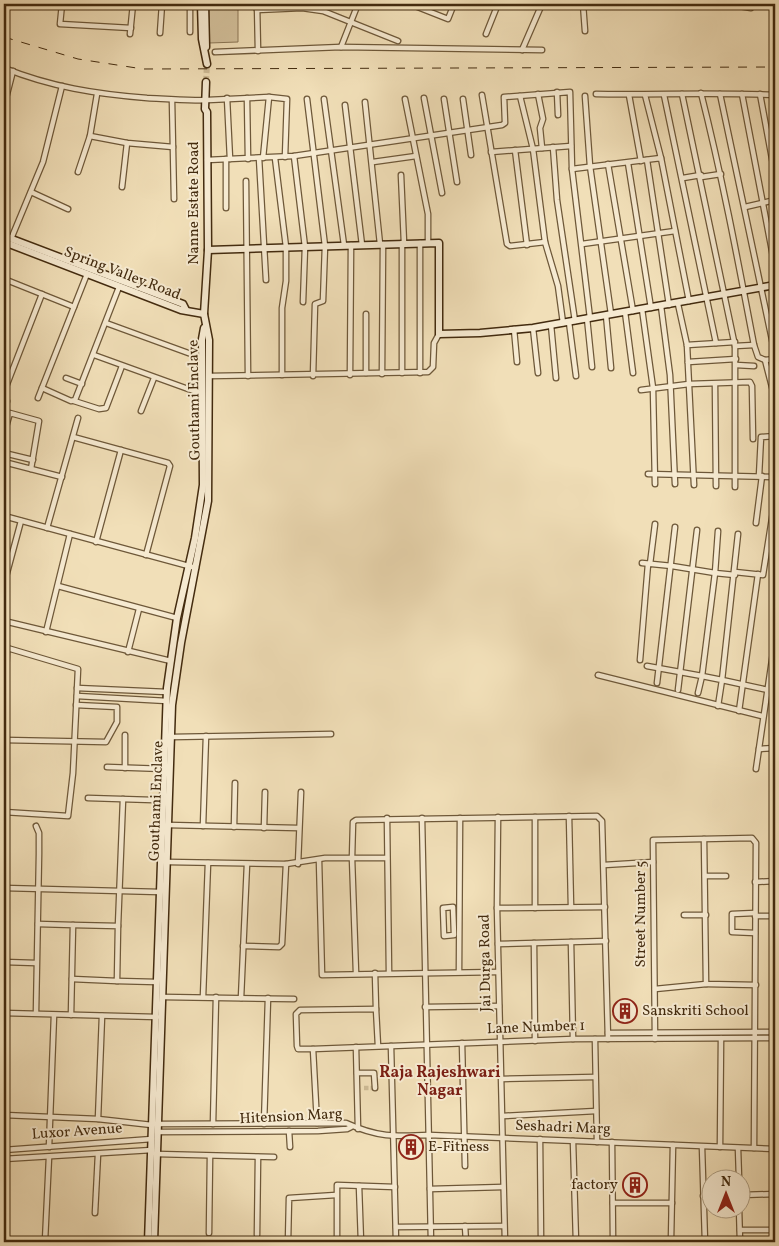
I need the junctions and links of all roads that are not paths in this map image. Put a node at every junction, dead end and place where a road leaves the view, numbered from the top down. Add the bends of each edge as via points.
1 (62, 4) edge
2 (133, 4) edge
3 (162, 4) edge
4 (190, 4) edge
5 (201, 4) edge
6 (206, 4) edge
7 (257, 4) edge
8 (358, 4) edge
9 (410, 4) edge
10 (454, 4) edge
11 (498, 4) edge
12 (542, 4) edge
13 (583, 4) edge
14 (752, 4) edge
15 (733, 5) edge
16 (301, 6) edge
17 (257, 10) junction
18 (351, 22) junction
19 (585, 31) dead end
20 (160, 32) dead end
21 (190, 32) dead end
22 (486, 34) dead end
23 (398, 41) dead end
24 (341, 47) junction
25 (205, 49) junction
26 (522, 50) junction
27 (542, 50) dead end
28 (258, 51) junction
29 (215, 52) dead end
30 (207, 64) tunnel mouth
31 (4, 68) edge
32 (13, 71) junction
33 (206, 85) tunnel mouth
34 (62, 86) junction
35 (557, 92) junction
36 (701, 92) junction
37 (97, 94) junction
38 (538, 94) junction
39 (596, 94) dead end
40 (682, 94) junction
41 (720, 94) junction
42 (742, 94) junction
43 (760, 94) junction
44 (775, 94) edge
45 (482, 95) dead end
46 (629, 95) junction
47 (645, 95) junction
48 (664, 95) junction
49 (520, 96) junction
50 (585, 96) dead end
51 (269, 97) junction
52 (227, 98) junction
53 (247, 98) junction
54 (424, 98) dead end
55 (307, 99) dead end
56 (324, 99) dead end
57 (405, 99) dead end
58 (444, 99) dead end
59 (463, 99) dead end
60 (172, 100) junction
61 (206, 100) junction
62 (365, 102) dead end
63 (4, 106) edge
64 (345, 106) dead end
65 (558, 116) dead end
66 (487, 127) junction
67 (468, 130) junction
68 (449, 132) junction
69 (431, 135) junction
70 (90, 136) junction
71 (412, 137) junction
72 (126, 143) junction
73 (370, 144) junction
74 (571, 146) junction
75 (173, 147) junction
76 (351, 147) junction
77 (553, 147) junction
78 (542, 148) junction
79 (533, 149) junction
80 (515, 150) junction
81 (331, 152) junction
82 (491, 152) junction
83 (312, 154) junction
84 (471, 155) dead end
85 (294, 156) junction
86 (416, 156) junction
87 (286, 157) junction
88 (261, 158) junction
89 (275, 158) junction
90 (661, 158) junction
91 (228, 159) junction
92 (248, 159) junction
93 (206, 160) junction
94 (647, 160) junction
95 (641, 161) junction
96 (372, 162) junction
97 (628, 163) junction
98 (608, 164) junction
99 (590, 166) junction
100 (572, 169) junction
101 (78, 172) dead end
102 (721, 174) junction
103 (401, 175) dead end
104 (775, 175) edge
105 (701, 176) junction
106 (683, 178) junction
107 (246, 181) dead end
108 (458, 182) dead end
109 (122, 187) dead end
110 (31, 192) junction
111 (442, 193) dead end
112 (174, 199) dead end
113 (775, 200) edge
114 (763, 203) junction
115 (745, 207) junction
116 (226, 208) dead end
117 (68, 209) dead end
118 (675, 231) junction
119 (657, 235) junction
120 (4, 236) edge
121 (638, 238) junction
122 (11, 239) junction
123 (621, 240) junction
124 (4, 242) edge
125 (428, 242) junction
126 (545, 242) junction
127 (602, 242) junction
128 (403, 243) junction
129 (420, 243) junction
130 (382, 244) junction
131 (527, 244) junction
132 (582, 244) junction
133 (347, 245) junction
134 (362, 245) junction
135 (325, 246) junction
136 (286, 247) junction
137 (306, 247) junction
138 (246, 249) junction
139 (265, 249) junction
140 (208, 250) junction
141 (775, 267) edge
142 (87, 274) junction
143 (4, 279) edge
144 (266, 280) dead end
145 (775, 285) edge
146 (119, 287) junction
147 (761, 288) junction
148 (744, 292) junction
149 (42, 294) junction
150 (726, 295) junction
151 (706, 298) junction
152 (302, 302) dead end
153 (689, 302) junction
154 (678, 304) junction
155 (669, 305) junction
156 (661, 306) junction
157 (74, 307) junction
158 (651, 308) junction
159 (642, 309) junction
160 (186, 310) junction
161 (633, 311) junction
162 (625, 312) junction
163 (204, 314) junction
164 (366, 314) dead end
165 (608, 315) junction
166 (589, 318) junction
167 (569, 322) junction
168 (106, 323) junction
169 (204, 325) junction
170 (550, 325) junction
171 (533, 328) junction
172 (514, 329) junction
173 (439, 334) junction
174 (716, 344) junction
175 (735, 344) junction
176 (687, 345) junction
177 (754, 345) junction
178 (775, 354) edge
179 (94, 355) junction
180 (202, 358) junction
181 (736, 359) junction
182 (775, 359) edge
183 (765, 360) junction
184 (517, 362) dead end
185 (688, 362) junction
186 (736, 365) junction
187 (122, 366) junction
188 (754, 366) dead end
189 (592, 367) dead end
190 (611, 368) dead end
191 (402, 373) junction
192 (420, 373) junction
193 (538, 373) dead end
194 (633, 373) dead end
195 (366, 374) junction
196 (382, 374) junction
197 (282, 375) junction
198 (350, 375) junction
199 (209, 376) junction
200 (248, 376) junction
201 (313, 376) junction
202 (576, 376) dead end
203 (66, 378) dead end
204 (154, 378) junction
205 (556, 378) dead end
206 (735, 382) junction
207 (82, 384) junction
208 (689, 384) junction
209 (715, 384) junction
210 (670, 386) junction
211 (42, 388) junction
212 (653, 388) junction
213 (641, 390) dead end
214 (202, 394) junction
215 (4, 397) edge
216 (38, 398) dead end
217 (775, 399) edge
218 (74, 401) junction
219 (141, 411) dead end
220 (4, 415) edge
221 (78, 418) dead end
222 (4, 434) edge
223 (775, 436) edge
224 (73, 437) junction
225 (753, 439) dead end
226 (121, 450) junction
227 (4, 453) edge
228 (33, 460) junction
229 (4, 462) edge
230 (31, 469) junction
231 (656, 473) junction
232 (675, 473) junction
233 (648, 474) dead end
234 (694, 474) junction
235 (716, 475) junction
236 (736, 476) junction
237 (760, 476) junction
238 (62, 477) junction
239 (775, 477) edge
240 (656, 484) dead end
241 (675, 484) dead end
242 (694, 485) dead end
243 (716, 486) dead end
244 (735, 487) dead end
245 (775, 499) edge
246 (4, 516) edge
247 (21, 521) junction
248 (655, 524) dead end
249 (756, 524) dead end
250 (676, 527) dead end
251 (48, 528) junction
252 (697, 530) dead end
253 (718, 531) dead end
254 (70, 534) junction
255 (738, 534) dead end
256 (96, 542) junction
257 (146, 555) junction
258 (642, 564) dead end
259 (649, 564) junction
260 (672, 566) junction
261 (193, 567) junction
262 (693, 569) junction
263 (715, 573) junction
264 (735, 574) junction
265 (758, 574) junction
266 (4, 584) edge
267 (58, 586) junction
268 (139, 609) junction
269 (177, 618) junction
270 (4, 621) edge
271 (46, 632) junction
272 (775, 639) edge
273 (5, 647) edge
274 (128, 652) junction
275 (640, 660) dead end
276 (171, 661) junction
277 (647, 666) dead end
278 (659, 669) junction
279 (681, 673) junction
280 (598, 675) dead end
281 (702, 676) junction
282 (722, 680) junction
283 (657, 683) dead end
284 (743, 684) junction
285 (77, 688) junction
286 (768, 689) junction
287 (678, 690) dead end
288 (775, 690) edge
289 (167, 692) junction
290 (698, 693) dead end
291 (76, 696) junction
292 (167, 701) junction
293 (76, 704) junction
294 (4, 705) edge
295 (718, 706) junction
296 (739, 711) junction
297 (762, 716) junction
298 (125, 734) dead end
299 (331, 734) dead end
300 (206, 736) junction
301 (172, 737) junction
302 (4, 739) edge
303 (75, 742) junction
304 (775, 748) edge
305 (759, 749) junction
306 (108, 767) dead end
307 (125, 768) junction
308 (165, 769) junction
309 (756, 769) dead end
310 (235, 784) dead end
311 (265, 792) dead end
312 (300, 792) dead end
313 (88, 798) dead end
314 (124, 799) junction
315 (153, 800) dead end
316 (4, 812) edge
317 (569, 816) junction
318 (387, 818) junction
319 (422, 818) junction
320 (460, 818) junction
321 (498, 818) junction
322 (535, 818) junction
323 (168, 825) junction
324 (36, 826) dead end
325 (203, 826) junction
326 (234, 827) junction
327 (264, 828) junction
328 (298, 828) junction
329 (704, 840) junction
330 (352, 858) junction
331 (387, 858) junction
332 (319, 860) junction
333 (168, 862) junction
334 (208, 862) junction
335 (653, 862) junction
336 (247, 864) junction
337 (286, 864) junction
338 (298, 864) junction
339 (604, 865) junction
340 (705, 876) junction
341 (726, 876) dead end
342 (775, 881) edge
343 (755, 882) junction
344 (4, 888) edge
345 (38, 888) junction
346 (705, 890) junction
347 (711, 890) dead end
348 (119, 891) junction
349 (160, 892) junction
350 (571, 907) junction
351 (606, 907) junction
352 (497, 908) junction
353 (535, 908) junction
354 (457, 912) junction
355 (706, 914) junction
356 (755, 914) junction
357 (684, 915) dead end
358 (775, 916) edge
359 (38, 924) junction
360 (73, 925) junction
361 (118, 926) junction
362 (457, 930) junction
363 (755, 933) junction
364 (606, 941) junction
365 (571, 942) junction
366 (534, 943) junction
367 (498, 944) junction
368 (243, 946) junction
369 (4, 962) edge
370 (36, 963) junction
371 (424, 972) junction
372 (459, 972) junction
373 (498, 972) junction
374 (356, 973) junction
375 (375, 973) junction
376 (389, 973) junction
377 (72, 979) junction
378 (117, 980) junction
379 (157, 982) junction
380 (706, 984) junction
381 (756, 985) junction
382 (655, 989) junction
383 (163, 997) junction
384 (203, 997) junction
385 (216, 997) junction
386 (241, 998) junction
387 (268, 998) junction
388 (294, 999) dead end
389 (499, 1006) junction
390 (425, 1008) junction
391 (376, 1009) junction
392 (36, 1013) junction
393 (4, 1014) edge
394 (54, 1015) junction
395 (71, 1015) junction
396 (102, 1016) junction
397 (159, 1016) junction
398 (756, 1032) junction
399 (775, 1032) edge
400 (608, 1036) junction
401 (655, 1036) junction
402 (721, 1038) junction
403 (756, 1038) junction
404 (775, 1038) edge
405 (573, 1039) junction
406 (595, 1039) junction
407 (535, 1041) junction
408 (500, 1042) junction
409 (462, 1044) junction
410 (426, 1045) junction
411 (378, 1046) junction
412 (391, 1046) junction
413 (356, 1047) junction
414 (313, 1049) junction
415 (357, 1075) junction
416 (364, 1077) dead end
417 (595, 1077) junction
418 (502, 1079) junction
419 (357, 1088) junction
420 (364, 1088) tunnel mouth
421 (375, 1088) dead end
422 (596, 1111) junction
423 (4, 1115) edge
424 (50, 1116) junction
425 (503, 1116) junction
426 (98, 1119) junction
427 (316, 1123) junction
428 (155, 1124) junction
429 (213, 1124) junction
430 (264, 1124) junction
431 (289, 1124) junction
432 (351, 1127) junction
433 (358, 1129) junction
434 (157, 1132) junction
435 (289, 1132) junction
436 (429, 1135) junction
437 (395, 1137) junction
438 (464, 1137) junction
439 (502, 1138) junction
440 (152, 1139) junction
441 (540, 1139) junction
442 (573, 1141) junction
443 (597, 1142) junction
444 (612, 1142) junction
445 (673, 1145) junction
446 (702, 1146) junction
447 (50, 1147) junction
448 (290, 1147) dead end
449 (720, 1147) junction
450 (738, 1148) junction
451 (754, 1148) junction
452 (774, 1148) edge
453 (4, 1150) edge
454 (154, 1152) junction
455 (98, 1154) junction
456 (210, 1156) junction
457 (49, 1157) junction
458 (258, 1157) junction
459 (274, 1157) dead end
460 (4, 1160) edge
461 (465, 1166) dead end
462 (702, 1168) edge
463 (739, 1168) edge
464 (359, 1186) junction
465 (395, 1187) junction
466 (503, 1187) junction
467 (430, 1189) junction
468 (774, 1194) edge
469 (336, 1195) junction
470 (752, 1195) edge
471 (613, 1203) junction
472 (672, 1204) junction
473 (95, 1213) dead end
474 (704, 1218) edge
475 (739, 1218) edge
476 (465, 1226) junction
477 (504, 1226) junction
478 (396, 1227) junction
479 (430, 1227) junction
480 (740, 1230) junction
481 (775, 1230) edge
482 (209, 1233) dead end
483 (257, 1234) dead end
484 (45, 1241) dead end
485 (613, 1241) edge
486 (672, 1241) edge
487 (148, 1242) edge
488 (154, 1242) edge
489 (288, 1242) edge
490 (337, 1242) edge
491 (361, 1242) edge
492 (396, 1242) edge
493 (431, 1242) edge
494 (466, 1242) edge
495 (505, 1242) edge
496 (541, 1242) edge
497 (576, 1242) edge
498 (705, 1242) edge
499 (740, 1242) edge

1 - 2 street via 60,24 130,31
3 - 20 street
4 - 21 street
5 - 25 street
6 - 25 street
7 - 17 street
8 - 18 street
9 - 10 street via 448,19
11 - 22 street
12 - 26 street
13 - 19 street
14 - 15 street via 751,8
16 - 17 street
16 - 18 street
17 - 28 street
18 - 23 street
18 - 24 street
24 - 26 street
24 - 28 street
25 - 30 street
26 - 27 street
28 - 29 street
31 - 32 street
32 - 34 street
32 - 63 street
33 - 61 street, Nanne Estate Road
34 - 37 street
34 - 110 street via 52,130
35 - 38 street
35 - 65 street
35 - 74 street via 570,93
36 - 40 street
36 - 41 street
36 - 102 street
37 - 60 street
37 - 70 street
38 - 49 street
38 - 78 street via 543,119 540,128
39 - 46 street
40 - 48 street
40 - 105 street
41 - 42 street
41 - 115 street
42 - 43 street
42 - 114 street
43 - 44 street
43 - 104 street
45 - 66 street
46 - 47 street
46 - 95 street
47 - 48 street
47 - 90 street
48 - 106 street
49 - 66 street via 503,97 506,123
49 - 79 street
50 - 99 street
51 - 53 street
51 - 87 street via 287,99
51 - 88 street
52 - 53 street
52 - 61 street
52 - 91 street
53 - 92 street
54 - 69 street
55 - 83 street
56 - 81 street
57 - 71 street
58 - 68 street
59 - 67 street
60 - 61 street
60 - 75 street
61 - 93 street, Nanne Estate Road
62 - 73 street
64 - 76 street
66 - 67 street
66 - 82 street
67 - 68 street
67 - 84 street
68 - 69 street
68 - 108 street
69 - 71 street
69 - 111 street
70 - 72 street
70 - 101 street
71 - 73 street
71 - 86 street
72 - 75 street
72 - 109 street
73 - 76 street
73 - 96 street
74 - 77 street
74 - 100 street
75 - 112 street
76 - 81 street
76 - 134 street
77 - 78 street
77 - 167 street
78 - 79 street
79 - 80 street
79 - 126 street
80 - 82 street
80 - 131 street
81 - 83 street
81 - 133 street
82 - 131 street via 507,244
83 - 85 street
83 - 135 street
85 - 87 street
85 - 137 street
86 - 96 street
86 - 125 street via 428,214
87 - 89 street
88 - 89 street
88 - 92 street
88 - 139 street
89 - 136 street
90 - 94 street
90 - 118 street
91 - 92 street
91 - 93 street
91 - 116 street
93 - 140 street, Nanne Estate Road
94 - 95 street
94 - 119 street
95 - 97 street
96 - 130 street
97 - 98 street
97 - 121 street
98 - 99 street
98 - 123 street
99 - 100 street
99 - 127 street
100 - 132 street
102 - 105 street
102 - 148 street
103 - 128 street
105 - 106 street
105 - 150 street
106 - 151 street
107 - 138 street
110 - 117 street
110 - 122 street
113 - 114 street
114 - 115 street
114 - 141 street
115 - 147 street
118 - 119 street
118 - 153 street
119 - 121 street
119 - 155 street
120 - 122 street, Spring Valley Road
121 - 123 street
121 - 158 street
122 - 160 street, Spring Valley Road via 183,304
123 - 127 street
123 - 161 street
124 - 142 street, Spring Valley Road
125 - 129 street
125 - 173 street via 440,246
126 - 131 street
126 - 167 street
127 - 132 street
127 - 165 street
128 - 129 street
128 - 130 street
128 - 191 street
129 - 192 street
130 - 134 street
130 - 196 street
132 - 166 street
133 - 134 street
133 - 135 street
133 - 198 street
135 - 137 street
135 - 201 street via 323,301 315,304
136 - 137 street
136 - 139 street
136 - 197 street
137 - 152 street
138 - 139 street
138 - 140 street
138 - 200 street
139 - 144 street
140 - 163 street, Nanne Estate Road
142 - 146 street, Spring Valley Road
142 - 157 street
143 - 149 street
145 - 147 street
146 - 160 street, Spring Valley Road
146 - 168 street
147 - 148 street
147 - 178 street
148 - 150 street
148 - 177 street
149 - 157 street
149 - 215 street
150 - 151 street
150 - 175 street
151 - 153 street
151 - 174 street
153 - 154 street
154 - 155 street
154 - 176 street
155 - 156 street
156 - 158 street
156 - 210 street
157 - 211 street
158 - 159 street
159 - 161 street
159 - 212 street
160 - 163 street
161 - 162 street
162 - 165 street
162 - 194 street
163 - 169 street, Nanne Estate Road
164 - 195 street
165 - 166 street
165 - 190 street
166 - 167 street
166 - 189 street
167 - 170 street
167 - 202 street
168 - 179 street
168 - 180 street
169 - 180 street, Gouthami Enclave
169 - 199 street, Gouthami Enclave via 209,340
170 - 171 street
170 - 205 street
171 - 172 street
171 - 193 street
172 - 173 street
172 - 184 street
173 - 192 street via 434,342 433,367
174 - 175 street
174 - 176 street
175 - 177 street
175 - 181 street
176 - 185 street
177 - 183 street via 758,357
179 - 187 street
179 - 207 street
180 - 214 street, Gouthami Enclave
181 - 185 street
181 - 186 street
182 - 183 street
183 - 217 street
185 - 208 street
186 - 188 street
186 - 206 street
187 - 204 street
187 - 218 street via 106,408 100,410
191 - 192 street
191 - 196 street
195 - 196 street
195 - 198 street
197 - 200 street
197 - 201 street
198 - 201 street
199 - 200 street
199 - 261 street, Gouthami Enclave via 208,501
203 - 207 street
204 - 214 street
204 - 219 street
206 - 209 street
206 - 225 street via 752,384
206 - 236 street
207 - 218 street
208 - 209 street
208 - 210 street
208 - 234 street
209 - 235 street
210 - 212 street
210 - 232 street
211 - 216 street
211 - 218 street
212 - 213 street
212 - 231 street
214 - 261 street, Gouthami Enclave via 204,485
215 - 220 street via 7,401
221 - 224 street
222 - 228 street via 10,412 40,421
223 - 237 street via 761,437
224 - 226 street
224 - 238 street
226 - 256 street
226 - 257 street via 170,466
227 - 228 street
228 - 230 street
229 - 230 street
230 - 238 street
231 - 232 street
231 - 233 street
231 - 240 street
232 - 234 street
232 - 241 street
234 - 235 street
234 - 242 street
235 - 236 street
235 - 243 street
236 - 237 street
236 - 244 street
237 - 239 street
237 - 249 street
238 - 251 street
245 - 265 street via 763,575
246 - 247 street
247 - 251 street
247 - 266 street
248 - 259 street
250 - 260 street
251 - 254 street
252 - 262 street
253 - 263 street
254 - 256 street
254 - 267 street
255 - 264 street
256 - 257 street
257 - 261 street
258 - 259 street
259 - 260 street
259 - 275 street
260 - 262 street
260 - 278 street
261 - 269 street, Gouthami Enclave
261 - 301 street, Gouthami Enclave via 176,677
262 - 263 street
262 - 279 street
263 - 264 street
263 - 281 street
264 - 265 street
264 - 282 street
265 - 284 street
267 - 268 street
267 - 271 street
268 - 269 street
268 - 274 street
269 - 276 street, Gouthami Enclave
270 - 271 street
271 - 274 street
272 - 286 street
273 - 285 street via 78,669
273 - 294 street
274 - 276 street
276 - 289 street, Gouthami Enclave
277 - 278 street
278 - 279 street
278 - 283 street
279 - 281 street
279 - 287 street
280 - 295 street
281 - 282 street
281 - 290 street
282 - 284 street
282 - 295 street
284 - 286 street
284 - 296 street
285 - 289 street
285 - 291 street
286 - 288 street
286 - 297 street
289 - 292 street, Gouthami Enclave
291 - 292 street
291 - 293 street
292 - 308 street, Gouthami Enclave
293 - 303 street
293 - 303 street via 117,707 116,722 106,742
294 - 302 street
295 - 296 street
296 - 297 street
297 - 305 street
298 - 307 street
299 - 300 street
300 - 301 street
300 - 325 street
301 - 323 street, Gouthami Enclave
302 - 303 street
303 - 316 street via 68,816
304 - 305 street
305 - 309 street
306 - 307 street
307 - 308 street
308 - 349 street, Gouthami Enclave
310 - 326 street
311 - 327 street
312 - 328 street
313 - 314 street
314 - 315 street
314 - 348 street
317 - 322 street
317 - 339 street via 600,818
317 - 350 street
318 - 319 street
318 - 330 street via 353,822
318 - 331 street
319 - 320 street
319 - 371 street
320 - 321 street
320 - 354 street
321 - 322 street
321 - 352 street, Jai Durga Road
322 - 353 street
323 - 325 street
323 - 333 street, Gouthami Enclave
324 - 345 street via 39,833
325 - 326 street
326 - 327 street
327 - 328 street
328 - 338 street
329 - 335 street, Street Number 5 via 653,840
329 - 340 street
329 - 343 street via 754,840
330 - 331 street
330 - 332 street
330 - 374 street
331 - 376 street
332 - 338 street
332 - 374 street via 322,975
333 - 334 street
333 - 383 street, Gouthami Enclave
334 - 336 street
334 - 384 street
335 - 339 street
335 - 382 street, Street Number 5
336 - 337 street
336 - 368 street
337 - 338 street
337 - 368 street via 282,944 279,947
339 - 351 street
340 - 341 street
340 - 346 street
342 - 343 street
343 - 356 street
344 - 345 street
345 - 348 street
345 - 359 street
346 - 347 street
346 - 355 street
348 - 349 street
348 - 361 street
349 - 379 street, Gouthami Enclave
350 - 351 street
350 - 353 street
351 - 364 street
352 - 353 street
352 - 367 street, Jai Durga Road
354 - 362 street
354 - 362 street via 453,907 443,907 443,935 454,936
355 - 357 street
355 - 380 street
356 - 358 street
356 - 363 street
356 - 363 street via 732,914 732,933
359 - 360 street
359 - 370 street
360 - 361 street
360 - 377 street
361 - 378 street
362 - 372 street
363 - 381 street
364 - 365 street
364 - 400 street
365 - 366 street
365 - 405 street
366 - 367 street
366 - 407 street
367 - 373 street, Jai Durga Road
368 - 386 street
369 - 370 street
370 - 392 street
371 - 372 street
371 - 376 street
371 - 390 street
372 - 373 street
373 - 389 street, Jai Durga Road
374 - 375 street
375 - 376 street
375 - 391 street
377 - 378 street
377 - 395 street
378 - 379 street
379 - 397 street, Gouthami Enclave
380 - 381 street
380 - 382 street
381 - 398 street
382 - 401 street, Street Number 5
383 - 384 street
383 - 397 street, Gouthami Enclave
384 - 385 street
385 - 386 street
385 - 429 street
386 - 387 street
387 - 388 street
387 - 430 street
389 - 390 street
389 - 408 street, Jai Durga Road
390 - 410 street
391 - 411 street
391 - 414 street, Lane Number 1 via 298,1011 298,1049
392 - 393 street
392 - 394 street
394 - 395 street
394 - 424 street
395 - 396 street
396 - 397 street
396 - 426 street
397 - 428 street, Gouthami Enclave
398 - 399 street
398 - 401 street
398 - 403 street
400 - 401 street, Lane Number 1
400 - 406 street, Lane Number 1
401 - 402 street
402 - 403 street
402 - 449 street
403 - 404 street
403 - 451 street
405 - 406 street, Lane Number 1
405 - 407 street, Lane Number 1
406 - 417 street
407 - 408 street, Lane Number 1
408 - 409 street, Lane Number 1
408 - 418 street, Jai Durga Road
409 - 410 street, Lane Number 1
409 - 438 street
410 - 412 street, Lane Number 1
410 - 436 street
411 - 412 street, Lane Number 1
411 - 413 street, Lane Number 1
412 - 437 street
413 - 414 street, Lane Number 1
413 - 415 street
414 - 427 street
415 - 416 street
415 - 419 street
415 - 421 street via 375,1074
417 - 418 street
417 - 422 street
418 - 425 street, Jai Durga Road
419 - 420 street
419 - 433 street
422 - 425 street
422 - 443 street
423 - 424 street, Hitension Marg
424 - 426 street, Hitension Marg
424 - 447 street
425 - 439 street, Jai Durga Road
426 - 428 street, Hitension Marg
427 - 431 street, Hitension Marg
427 - 432 street, Hitension Marg via 346,1123
428 - 429 street, Hitension Marg
428 - 434 street, Gouthami Enclave
428 - 440 street, Gouthami Enclave
429 - 430 street, Hitension Marg
430 - 431 street, Hitension Marg
431 - 435 street
432 - 433 street, Seshadri Marg
432 - 435 street, Hitension Marg
433 - 437 street, Seshadri Marg
434 - 435 street, Hitension Marg
434 - 454 street, Gouthami Enclave
435 - 448 street
436 - 437 street, Seshadri Marg
436 - 438 street, Seshadri Marg
436 - 467 street
437 - 465 street
438 - 439 street, Seshadri Marg
438 - 461 street
439 - 441 street, Seshadri Marg
439 - 466 street, Jai Durga Road
440 - 447 street, Luxor Avenue
440 - 454 street, Gouthami Enclave
441 - 442 street, Seshadri Marg
441 - 496 street
442 - 443 street, Seshadri Marg
442 - 497 street
443 - 444 street, Seshadri Marg
444 - 445 street, Seshadri Marg
444 - 471 street
445 - 446 street, Seshadri Marg
445 - 472 street
446 - 449 street, Seshadri Marg
446 - 462 street
447 - 453 street, Luxor Avenue
449 - 450 street, Seshadri Marg
450 - 451 street, Seshadri Marg
450 - 463 street
451 - 452 street, Seshadri Marg
452 - 468 street
454 - 455 street, Luxor Avenue
454 - 456 street, Luxor Avenue
454 - 487 street, Gouthami Enclave
454 - 488 street, Gouthami Enclave
455 - 457 street, Luxor Avenue
455 - 473 street
456 - 458 street, Luxor Avenue
456 - 482 street
457 - 460 street, Luxor Avenue
457 - 484 street
458 - 459 street, Luxor Avenue
458 - 483 street
464 - 465 street
464 - 469 street via 338,1185
464 - 491 street
465 - 478 street
466 - 467 street
466 - 477 street, Jai Durga Road
467 - 479 street
468 - 470 street
469 - 489 street via 289,1198
469 - 490 street
471 - 472 street
471 - 485 street
472 - 486 street
474 - 498 street
475 - 480 street
476 - 477 street
476 - 479 street
476 - 494 street
477 - 495 street, Jai Durga Road
478 - 479 street
478 - 492 street
479 - 493 street
480 - 481 street
480 - 499 street
485 - 486 street

